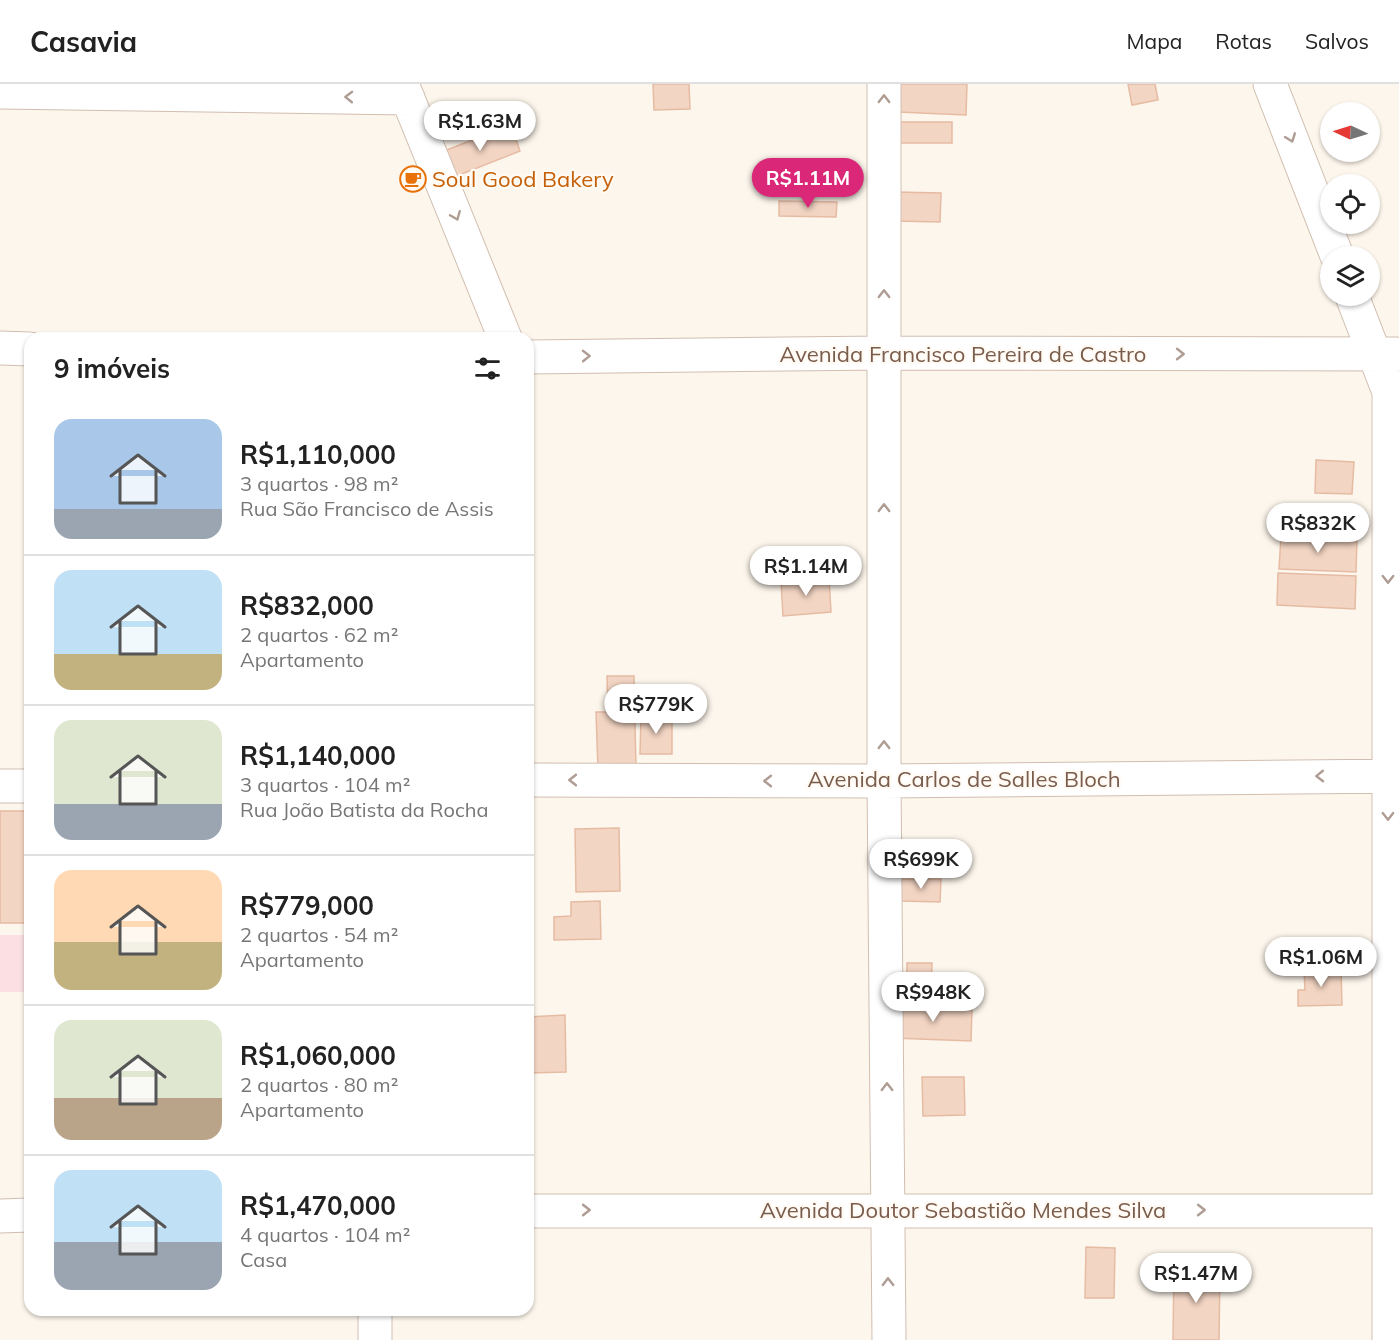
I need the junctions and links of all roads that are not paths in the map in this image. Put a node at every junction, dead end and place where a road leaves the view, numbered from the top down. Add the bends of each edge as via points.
1 (884, 84) edge
2 (1269, 84) edge
3 (405, 91) edge
4 (0, 92) edge
5 (1333, 246) edge
6 (1358, 306) edge
7 (503, 332) edge
8 (0, 348) edge
9 (24, 349) edge
10 (884, 353) junction
11 (1387, 355) edge
12 (534, 357) edge
13 (1393, 776) edge
14 (534, 780) edge
15 (884, 781) junction
16 (0, 786) edge
17 (24, 786) edge
18 (1394, 940) edge
19 (888, 1209) junction
20 (534, 1210) edge
21 (1394, 1211) edge
22 (24, 1215) edge
23 (0, 1216) edge
24 (375, 1316) edge
25 (375, 1340) edge
26 (889, 1340) edge
27 (1389, 1340) edge

10 -> 1 street
2 -> 5 street
3 -> 4 street
3 -> 7 street
6 - 11 street
8 - 9 street
10 -> 11 street, Avenida Francisco Pereira de Castro
12 -> 10 street, Avenida Francisco Pereira de Castro
15 -> 10 street
11 -> 13 street
13 -> 15 street, Avenida Carlos de Salles Bloch
13 -> 18 street
15 -> 14 street, Avenida Carlos de Salles Bloch
19 -> 15 street
16 - 17 street
18 - 21 street
20 -> 19 street, Avenida Doutor Sebastião Mendes Silva
19 -> 21 street, Avenida Doutor Sebastião Mendes Silva
26 -> 19 street
21 - 27 street
22 - 23 street
24 - 25 street

